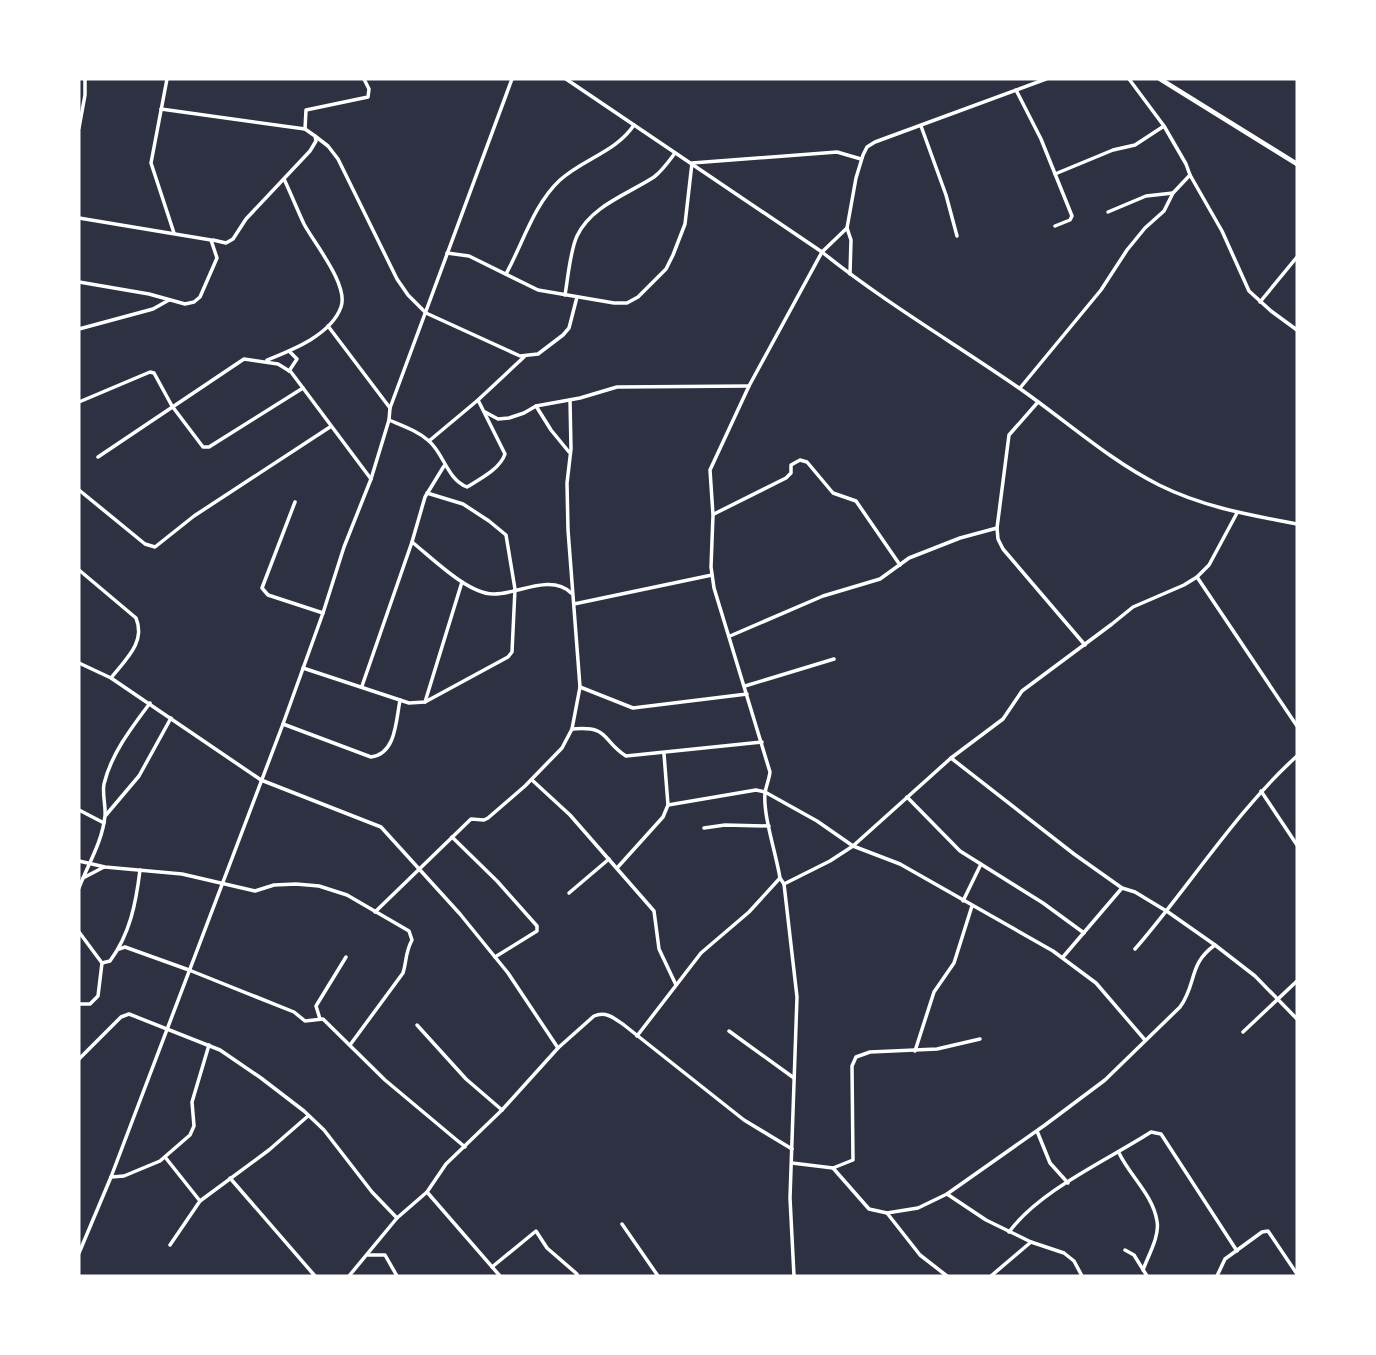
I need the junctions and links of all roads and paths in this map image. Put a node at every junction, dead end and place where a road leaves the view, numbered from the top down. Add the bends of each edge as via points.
1 (85, 79) edge
2 (167, 79) edge
3 (364, 79) edge
4 (512, 79) edge
5 (566, 79) edge
6 (1046, 79) edge
7 (1129, 79) edge
8 (1160, 79) edge
9 (1016, 90) junction
10 (85, 95) junction
11 (79, 96) edge
12 (161, 109) junction
13 (634, 125) junction
14 (921, 126) junction
15 (1164, 126) junction
16 (79, 128) edge
17 (304, 130) junction
18 (315, 136) junction
19 (676, 153) junction
20 (861, 159) junction
21 (1296, 162) edge
22 (692, 163) junction
23 (1054, 174) junction
24 (1190, 175) junction
25 (284, 179) junction
26 (1173, 193) junction
27 (1108, 212) dead end
28 (79, 218) edge
29 (1055, 226) dead end
30 (847, 228) junction
31 (174, 233) junction
32 (957, 236) dead end
33 (211, 240) junction
34 (822, 252) junction
35 (447, 253) junction
36 (1297, 257) edge
37 (506, 274) junction
38 (850, 275) junction
39 (79, 282) edge
40 (565, 295) junction
41 (577, 297) junction
42 (169, 300) junction
43 (1260, 302) junction
44 (426, 313) junction
45 (328, 326) junction
46 (79, 329) edge
47 (1297, 330) edge
48 (289, 351) junction
49 (526, 355) junction
50 (264, 361) junction
51 (289, 371) junction
52 (749, 386) junction
53 (303, 388) junction
54 (1020, 388) junction
55 (478, 400) junction
56 (570, 400) junction
57 (79, 402) edge
58 (1038, 402) junction
59 (172, 406) junction
60 (536, 406) junction
61 (390, 408) junction
62 (485, 412) junction
63 (389, 420) junction
64 (331, 427) junction
65 (429, 441) junction
66 (570, 454) junction
67 (98, 457) dead end
68 (444, 466) junction
69 (371, 479) junction
70 (79, 490) edge
71 (427, 493) junction
72 (295, 502) dead end
73 (1238, 512) junction
74 (713, 514) junction
75 (1297, 524) edge
76 (997, 528) junction
77 (412, 542) junction
78 (900, 565) junction
79 (79, 570) edge
80 (712, 575) junction
81 (1197, 577) junction
82 (462, 582) junction
83 (515, 589) junction
84 (571, 593) junction
85 (574, 604) junction
86 (323, 613) junction
87 (730, 636) junction
88 (1084, 646) junction
89 (834, 659) dead end
90 (79, 663) edge
91 (303, 668) junction
92 (111, 678) junction
93 (745, 686) junction
94 (361, 687) junction
95 (580, 687) junction
96 (747, 694) junction
97 (400, 700) junction
98 (425, 702) junction
99 (150, 703) junction
100 (171, 718) junction
101 (283, 723) junction
102 (1297, 726) edge
103 (572, 729) junction
104 (762, 741) junction
105 (664, 754) junction
106 (1297, 756) edge
107 (951, 758) junction
108 (261, 780) junction
109 (532, 780) junction
110 (1261, 791) junction
111 (765, 792) junction
112 (907, 797) junction
113 (668, 805) junction
114 (79, 810) edge
115 (105, 816) junction
116 (104, 823) junction
117 (769, 826) junction
118 (704, 828) dead end
119 (452, 837) junction
120 (1297, 845) edge
121 (853, 846) junction
122 (610, 859) junction
123 (79, 861) edge
124 (90, 863) junction
125 (981, 864) junction
126 (105, 867) junction
127 (617, 868) junction
128 (418, 869) junction
129 (140, 870) junction
130 (780, 878) junction
131 (81, 880) edge
132 (223, 884) junction
133 (784, 884) junction
134 (79, 888) edge
135 (1122, 888) junction
136 (569, 893) dead end
137 (963, 901) junction
138 (972, 906) junction
139 (374, 912) junction
140 (1168, 912) junction
141 (79, 932) edge
142 (1084, 933) junction
143 (1215, 945) junction
144 (119, 948) junction
145 (1135, 949) dead end
146 (346, 957) dead end
147 (495, 957) junction
148 (1063, 957) junction
149 (102, 963) junction
150 (189, 970) junction
151 (1297, 981) edge
152 (676, 985) junction
153 (1278, 999) junction
154 (79, 1004) edge
155 (1297, 1018) edge
156 (320, 1019) junction
157 (417, 1025) dead end
158 (167, 1028) junction
159 (729, 1031) dead end
160 (1243, 1032) dead end
161 (638, 1035) junction
162 (980, 1039) dead end
163 (1144, 1040) junction
164 (209, 1045) junction
165 (350, 1045) junction
166 (558, 1048) junction
167 (915, 1051) junction
168 (79, 1059) edge
169 (794, 1078) junction
170 (502, 1110) junction
171 (309, 1116) junction
172 (1037, 1131) junction
173 (465, 1147) junction
174 (792, 1149) junction
175 (1119, 1153) junction
176 (165, 1157) junction
177 (792, 1163) junction
178 (833, 1168) junction
179 (111, 1177) junction
180 (230, 1178) junction
181 (1068, 1183) junction
182 (427, 1192) junction
183 (947, 1194) junction
184 (200, 1201) junction
185 (887, 1213) junction
186 (397, 1218) junction
187 (622, 1224) dead end
188 (1009, 1232) junction
189 (1031, 1242) junction
190 (170, 1245) dead end
191 (1125, 1250) dead end
192 (1237, 1251) junction
193 (79, 1253) edge
194 (368, 1255) junction
195 (492, 1267) junction
196 (1143, 1270) junction
197 (577, 1273) dead end
198 (1297, 1274) edge
199 (315, 1276) edge
200 (349, 1276) edge
201 (397, 1276) edge
202 (500, 1276) edge
203 (658, 1276) edge
204 (794, 1276) edge
205 (947, 1276) edge
206 (991, 1276) edge
207 (1082, 1276) edge
208 (1147, 1276) edge
209 (1217, 1276) edge

1 - 10 street
2 - 12 street
3 - 17 street via 368,97 306,110
4 - 35 street
5 - 13 street
6 - 9 street
7 - 15 street
8 - 21 street
9 - 14 street
9 - 23 street
10 - 11 street
10 - 16 street
12 - 17 street
12 - 31 street via 152,163
13 - 19 street
13 - 37 street via 603,154 560,180 532,218
14 - 20 street via 875,142
14 - 32 street
15 - 23 street via 1135,145
15 - 24 street
17 - 18 street
18 - 25 street via 310,151
18 - 44 street via 338,159 397,279
19 - 22 street
19 - 40 street via 652,178 610,202 580,231
20 - 22 street via 837,152
20 - 30 street
22 - 34 street
22 - 41 street via 685,224 666,269 627,303
23 - 29 street via 1072,216
24 - 26 street
24 - 43 street via 1222,231 1242,280
25 - 33 street via 233,239 226,243
25 - 45 street via 341,294 341,309
26 - 27 street via 1146,196
26 - 54 street via 1164,211 1139,236
28 - 31 street
30 - 34 street
30 - 38 street
31 - 33 street
33 - 42 street via 217,258 200,297 185,304
34 - 38 street
34 - 52 street
35 - 37 street via 469,256
35 - 44 street
36 - 43 street
37 - 40 street via 538,290
38 - 54 street
39 - 42 street
40 - 41 street
41 - 49 street via 563,335 538,354
42 - 46 street via 153,309
43 - 47 street
44 - 49 street
44 - 61 street
45 - 48 street
45 - 61 street
48 - 50 street
48 - 51 street via 297,359
49 - 55 street
50 - 51 street
50 - 59 street via 244,359
51 - 53 street
52 - 56 street via 617,387
52 - 74 street via 710,470
53 - 59 street via 209,447 202,447
53 - 64 street
54 - 58 street
55 - 62 street
55 - 65 street
56 - 60 street
56 - 66 street
57 - 59 street via 150,372
58 - 73 street via 1159,485
58 - 76 street via 1009,435
59 - 67 street
60 - 62 street via 509,418 498,419
60 - 66 street
61 - 63 street
62 - 68 street via 503,449 503,460 467,486
63 - 65 street
63 - 69 street
64 - 69 street
64 - 70 street via 194,516 155,547 145,544
65 - 68 street
66 - 84 street
68 - 71 street
69 - 86 street
71 - 77 street
71 - 83 street via 463,505 506,535
72 - 86 street via 262,588 268,595
73 - 75 street
73 - 81 street via 1209,565
74 - 78 street via 789,476 791,465 800,460 834,493 856,501
74 - 80 street
76 - 78 street via 960,538
76 - 88 street via 1003,550
77 - 82 street
77 - 94 street
78 - 87 street via 880,579 823,596
79 - 92 street via 136,618 141,628 136,646
80 - 85 street
80 - 87 street
81 - 88 street via 1133,607
81 - 102 street
82 - 83 street via 480,593
82 - 98 street
83 - 84 street via 559,586
83 - 98 street via 512,652
84 - 85 street
85 - 95 street
86 - 91 street
87 - 93 street
88 - 107 street via 1022,691 1003,719
89 - 93 street
90 - 92 street
91 - 94 street
91 - 101 street
92 - 99 street
93 - 96 street
94 - 97 street
95 - 96 street via 633,708
95 - 103 street
96 - 104 street
97 - 98 street
97 - 101 street via 389,748 371,757
99 - 100 street
99 - 115 street via 122,741 108,772 103,786
100 - 108 street
100 - 115 street via 139,776
101 - 108 street
103 - 105 street via 600,731 625,756
103 - 109 street via 562,748
104 - 105 street
104 - 111 street via 770,772
105 - 113 street
106 - 110 street
107 - 112 street
107 - 135 street
108 - 128 street via 381,827
108 - 132 street
109 - 119 street via 488,818 471,818
109 - 122 street
110 - 120 street
110 - 140 street
111 - 113 street
111 - 117 street
111 - 121 street
112 - 121 street
112 - 125 street via 955,846
113 - 127 street via 659,824
114 - 116 street
115 - 116 street
116 - 124 street
117 - 118 street
117 - 130 street
119 - 128 street
119 - 147 street via 537,926 537,931
121 - 133 street
121 - 137 street via 900,864
122 - 127 street
122 - 136 street
123 - 124 street
124 - 126 street
124 - 131 street
125 - 137 street
125 - 142 street
126 - 129 street
126 - 131 street
127 - 152 street via 654,911 659,949
128 - 139 street
128 - 147 street
129 - 132 street
129 - 144 street via 137,899
130 - 133 street
130 - 152 street via 749,912 709,944
131 - 134 street
132 - 139 street via 255,891 274,885 319,886 347,895
132 - 150 street
133 - 169 street via 797,997
135 - 140 street
135 - 142 street
137 - 138 street
138 - 148 street
138 - 167 street via 954,963 934,992
139 - 165 street via 409,931 412,940 402,973
140 - 143 street
140 - 145 street
141 - 149 street
142 - 148 street
143 - 153 street
143 - 163 street via 1198,962 1183,1003
144 - 149 street via 110,961
144 - 150 street
146 - 156 street via 316,1006
147 - 166 street
148 - 163 street via 1096,983
149 - 154 street via 98,996 90,1004
150 - 156 street via 294,1012 305,1021
150 - 158 street
151 - 153 street
152 - 161 street
153 - 155 street
153 - 160 street
156 - 165 street
157 - 170 street via 466,1079
158 - 164 street
158 - 168 street via 129,1014
158 - 179 street
159 - 169 street
161 - 166 street via 600,1013
161 - 174 street via 744,1120
162 - 167 street
163 - 172 street via 1105,1080
164 - 171 street
164 - 176 street via 192,1102 194,1130
165 - 173 street
166 - 170 street
167 - 178 street via 870,1052 856,1057 852,1066 853,1160
169 - 174 street
170 - 173 street
171 - 180 street
171 - 186 street
172 - 181 street via 1051,1163
172 - 183 street
173 - 182 street via 446,1164
174 - 177 street
175 - 181 street
175 - 192 street via 1151,1132 1161,1134
175 - 196 street via 1157,1221
176 - 179 street via 124,1176
176 - 184 street
177 - 178 street
177 - 204 street via 789,1198
178 - 185 street via 869,1209
179 - 193 street
180 - 184 street
180 - 199 street
181 - 188 street via 1025,1211
182 - 186 street
182 - 195 street
183 - 185 street via 918,1208
183 - 188 street
184 - 190 street
185 - 205 street via 920,1255
186 - 194 street
187 - 203 street
188 - 189 street
189 - 206 street
189 - 207 street via 1064,1253
191 - 196 street
192 - 198 street via 1268,1231
192 - 209 street via 1225,1259
194 - 200 street
194 - 201 street via 385,1255
195 - 197 street via 536,1231 547,1248
195 - 202 street
196 - 208 street

